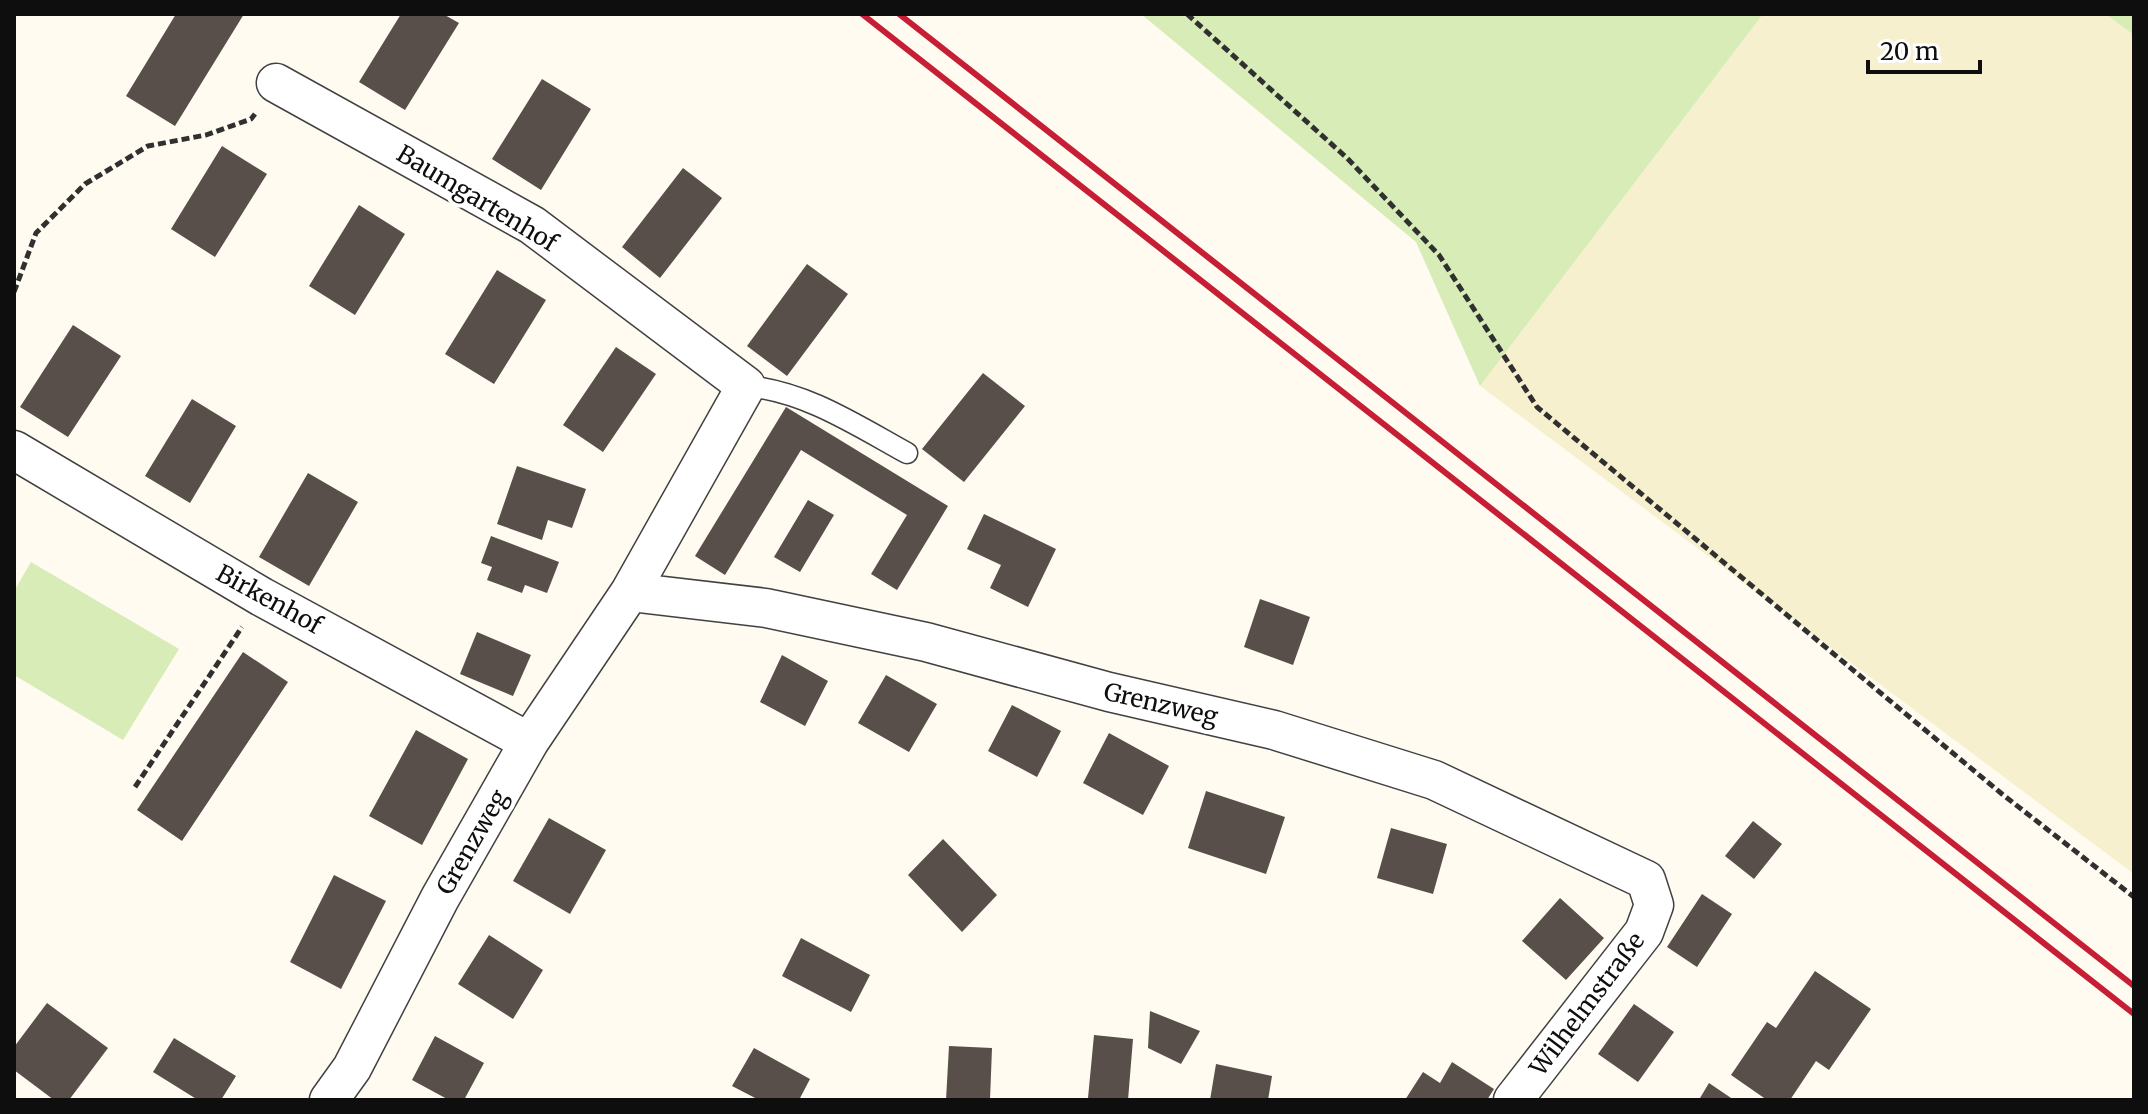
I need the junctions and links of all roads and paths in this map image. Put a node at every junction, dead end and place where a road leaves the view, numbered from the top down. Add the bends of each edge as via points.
1 (1187, 14) edge
2 (276, 83) joint
3 (14, 292) edge
4 (746, 386) junction
5 (14, 450) edge
6 (907, 453) dead end
7 (630, 592) junction
8 (262, 597) junction
9 (529, 742) junction
10 (135, 787) dead end
11 (2134, 897) edge
12 (1654, 905) joint
13 (329, 1100) edge
14 (1513, 1100) edge

1 - 11 path via 1347,158 1439,255 1537,407 2002,794
2 - 3 path via 251,119 206,135 148,146 85,184 36,233
2 - 4 street, Baumgartenhof via 532,225
4 - 6 lane via 794,395
4 - 7 street, Grenzweg
5 - 8 street, Birkenhof
7 - 9 street, Grenzweg
7 - 12 street, Grenzweg via 766,608 911,638 1274,730 1434,780 1646,880
8 - 9 street, Birkenhof
8 - 10 path
9 - 13 street, Grenzweg via 352,1068
12 - 14 street, Wilhelmstraße via 1644,932

